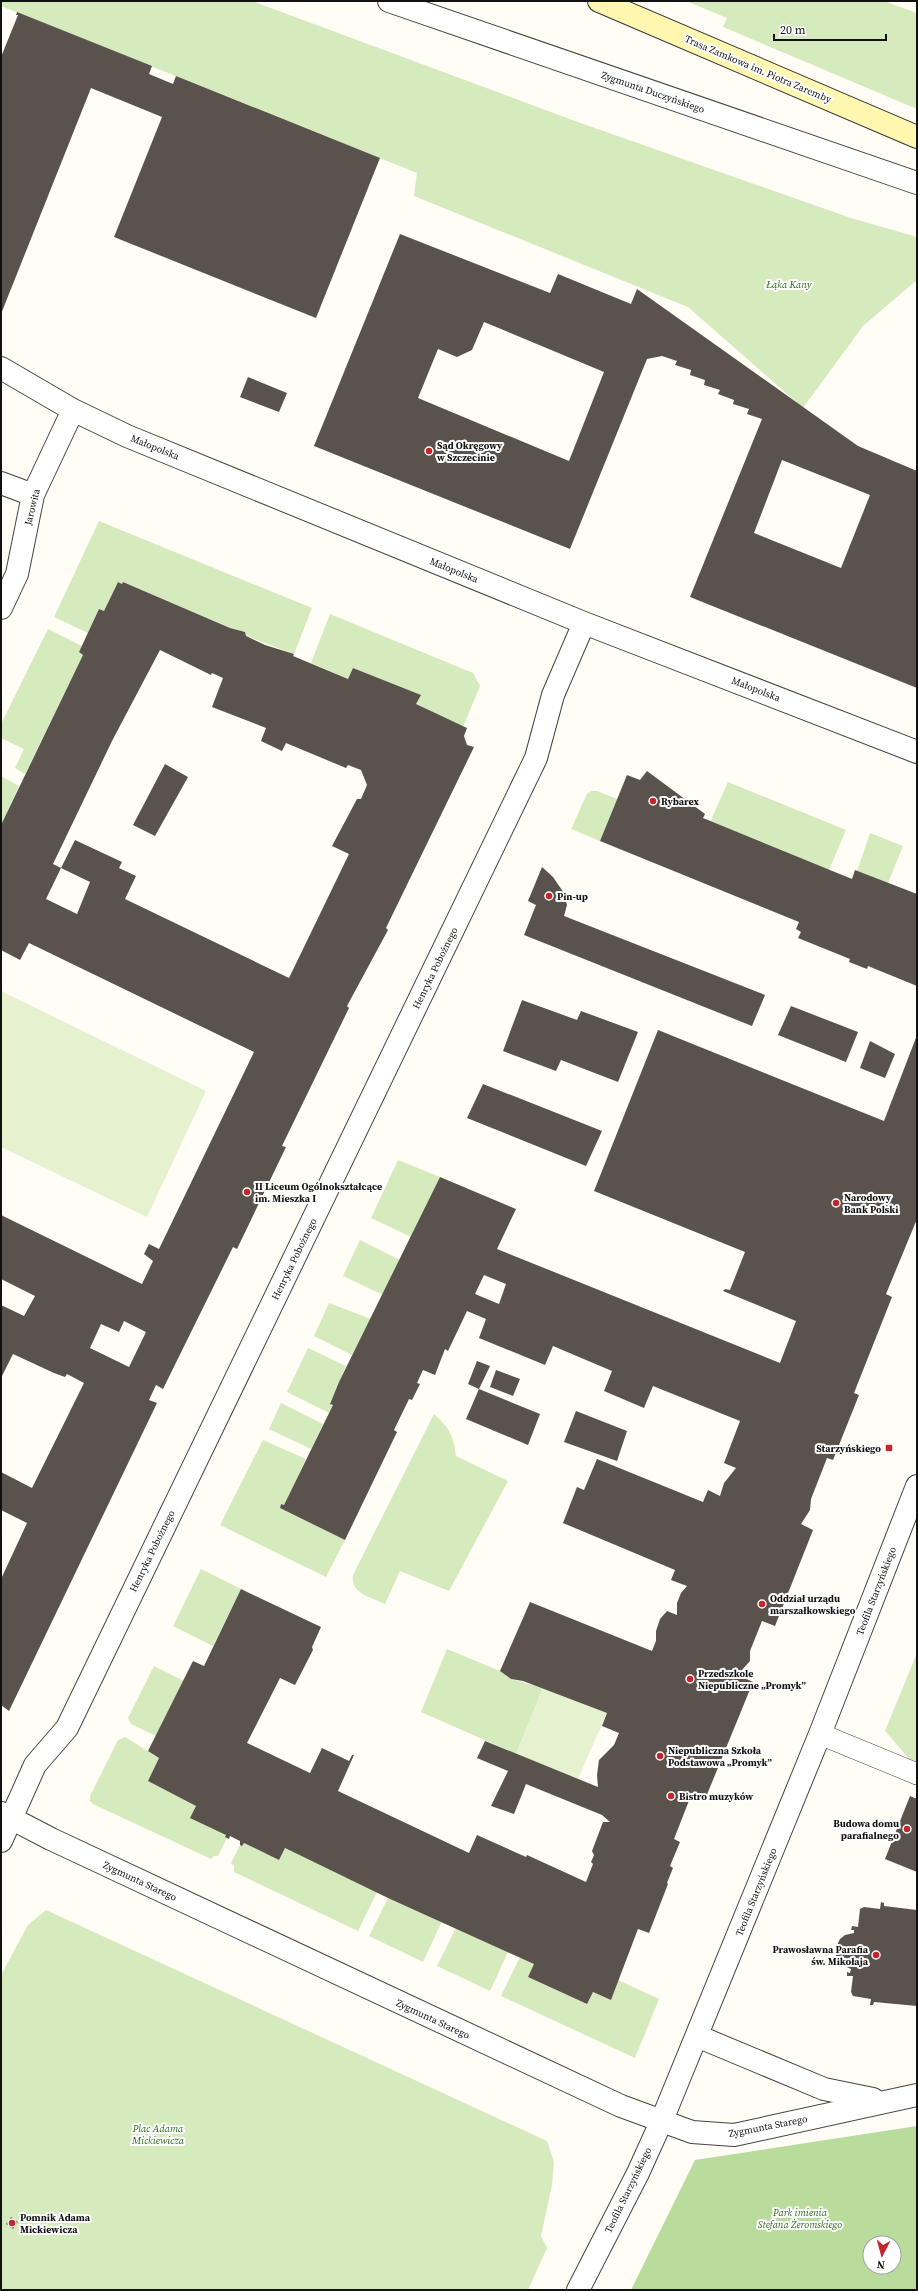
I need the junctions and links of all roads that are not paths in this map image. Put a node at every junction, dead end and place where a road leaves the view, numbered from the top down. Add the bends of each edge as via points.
1 (390, 1) edge
2 (599, 1) edge
3 (917, 137) edge
4 (917, 182) edge
5 (1, 368) edge
6 (73, 410) junction
7 (1, 483) edge
8 (33, 495) junction
9 (1, 608) edge
10 (584, 623) junction
11 (917, 752) edge
12 (917, 1486) edge
13 (820, 1734) junction
14 (917, 1774) edge
15 (6, 1816) edge
16 (1, 1841) edge
17 (697, 2036) junction
18 (917, 2095) edge
19 (884, 2101) junction
20 (662, 2120) junction
21 (578, 2290) edge

1 - 4 street, Zygmunta Duczyńskiego
2 - 3 main road, Trasa Zamkowa im. Piotra Zaremby
5 - 6 street, Małopolska
6 - 8 street, Jarowita
6 - 10 street, Małopolska via 127,436
7 - 8 street
8 - 9 street, Jarowita via 17,574
10 - 11 street, Małopolska
10 - 15 street, Henryka Pobożnego via 552,695 533,765 67,1728 35,1765
12 - 13 street, Teofila Starzyńskiego
13 - 14 lane
13 - 17 street, Teofila Starzyńskiego
15 - 16 street, Henryka Pobożnego
15 - 20 street, Zygmunta Starego via 621,2106
17 - 19 street, Zygmunta Starego via 824,2089
17 - 20 street, Teofila Starzyńskiego
18 - 19 street, Zygmunta Starego
19 - 20 street, Zygmunta Starego via 734,2135 692,2132
20 - 21 street, Teofila Starzyńskiego

